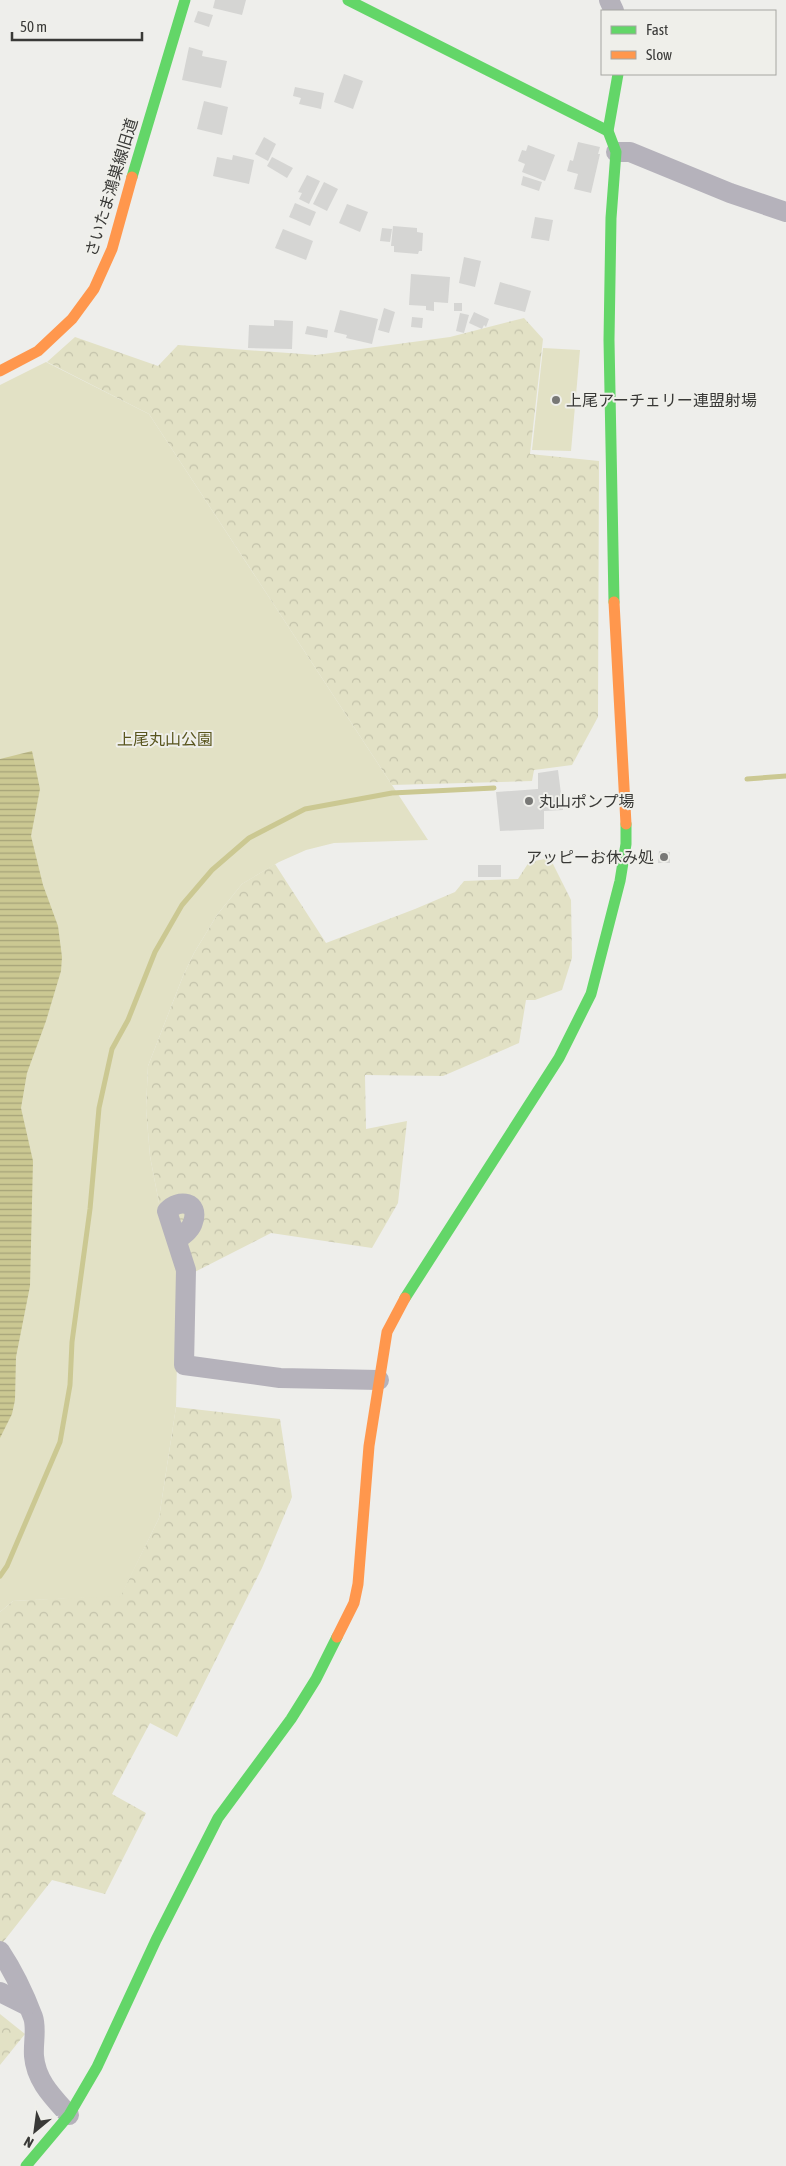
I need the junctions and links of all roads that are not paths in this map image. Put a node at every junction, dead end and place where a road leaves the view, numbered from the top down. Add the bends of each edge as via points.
1 (185, 0) edge
2 (348, 0) edge
3 (618, 75) edge
4 (608, 131) junction
5 (616, 152) junction
6 (786, 212) edge
7 (0, 371) edge
8 (177, 1240) dead end
9 (379, 1380) junction
10 (0, 1951) edge
11 (7, 1969) edge
12 (0, 1992) edge
13 (26, 2004) junction
14 (69, 2115) junction
15 (26, 2166) edge

1 - 7 street, さいたま鴻巣線旧道 via 112,249 94,289 72,319 38,351
2 - 4 street
3 - 4 street
4 - 5 street
5 - 6 street via 630,152
5 - 9 street via 611,218 609,340 611,506 626,844 618,890 587,1002 559,1058 410,1288 387,1332
8 - 9 street via 186,1270 184,1365 280,1378
9 - 14 street via 369,1446 354,1603 327,1658 291,1719 218,1818 156,1940 97,2068
10 - 11 street
11 - 13 street
12 - 13 street
13 - 14 street via 33,2018 38,2075
14 - 15 street

